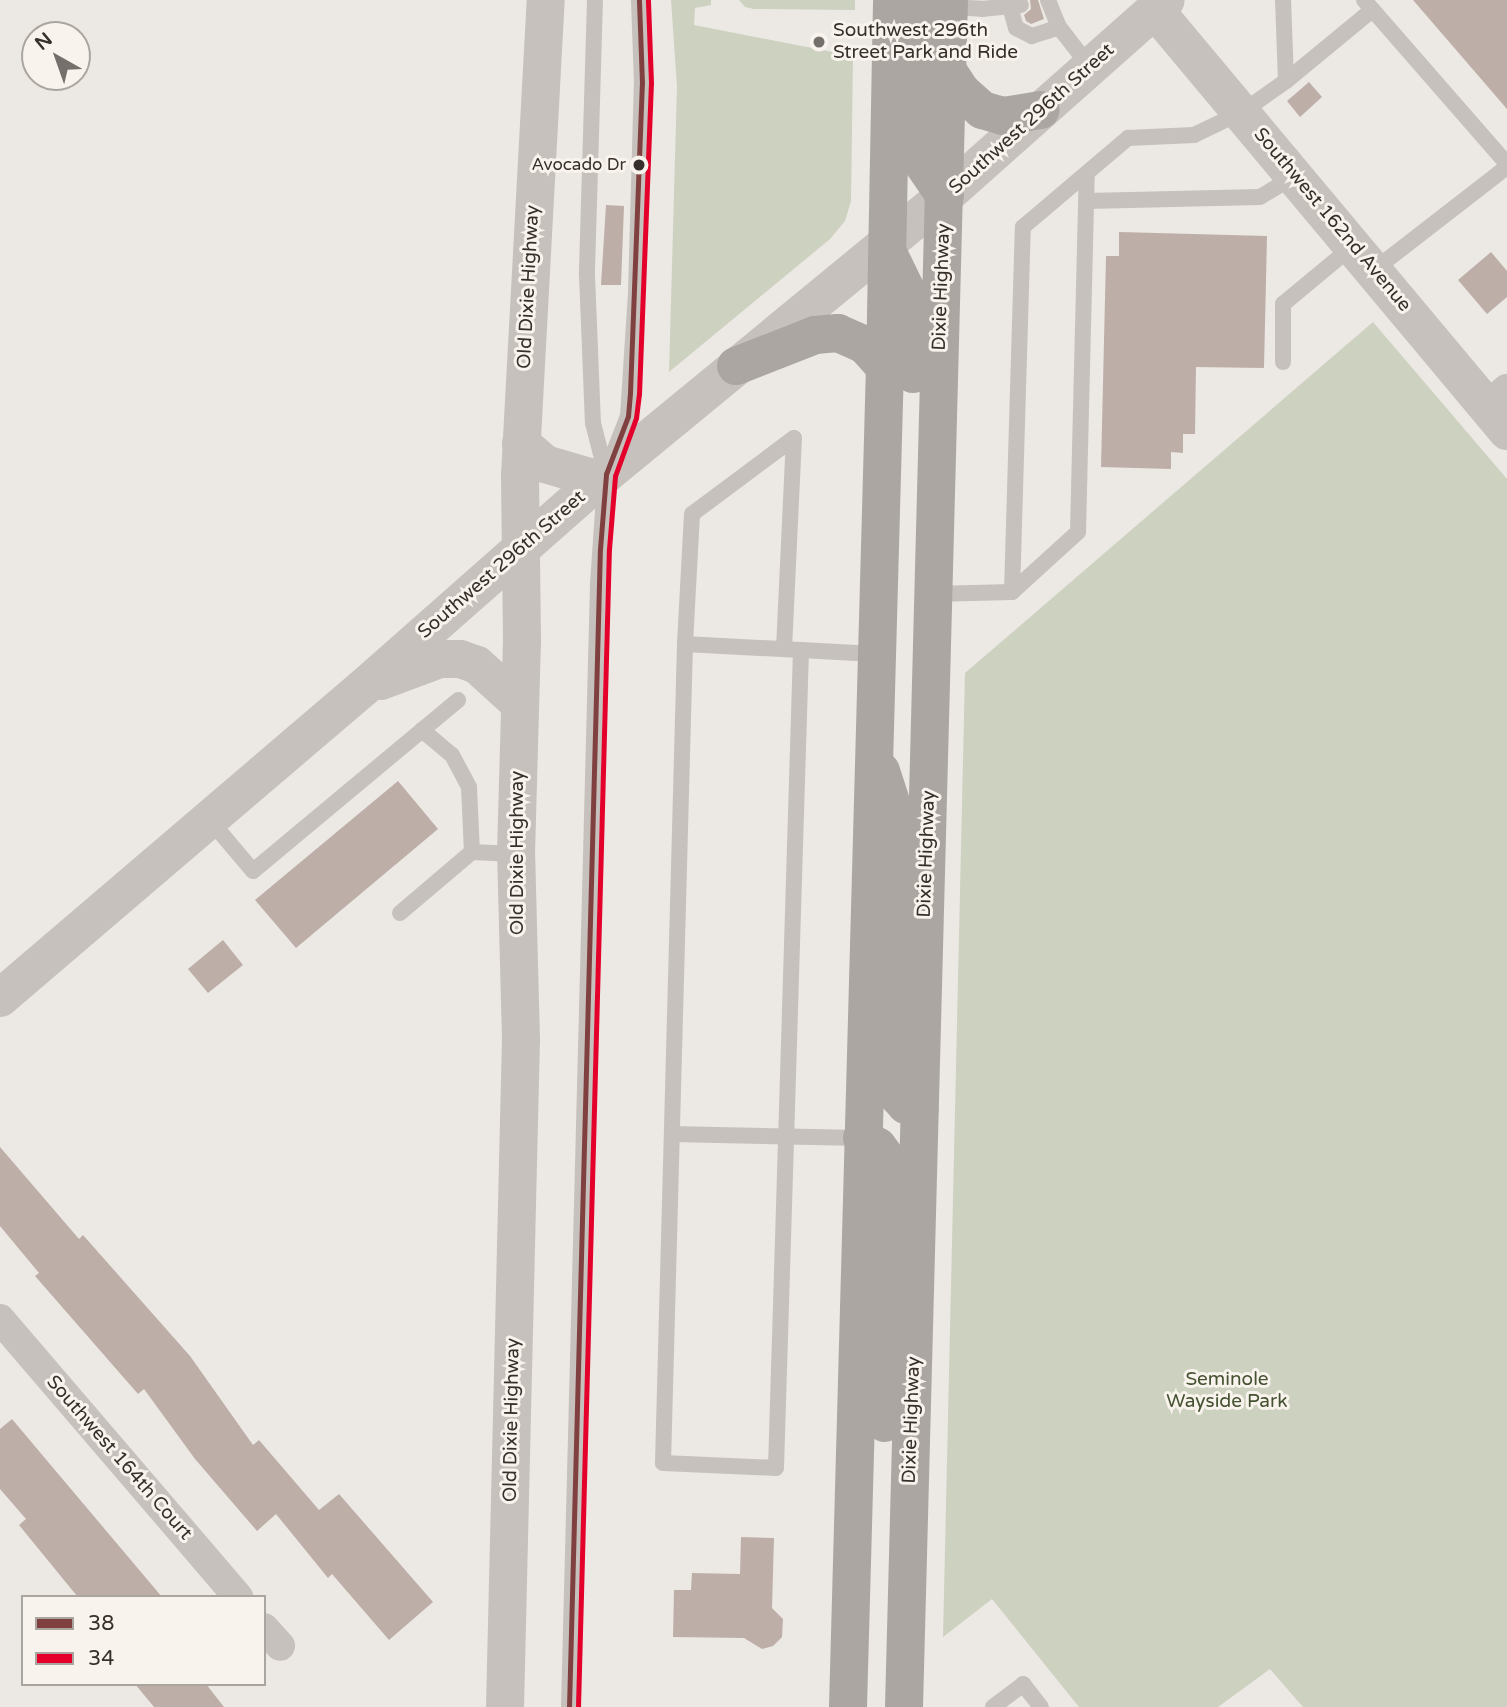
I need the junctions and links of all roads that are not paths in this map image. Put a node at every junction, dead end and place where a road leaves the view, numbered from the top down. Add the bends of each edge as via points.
1 (546, 0) edge
2 (595, 0) edge
3 (639, 0) edge
4 (892, 0) edge
5 (1048, 0) edge
6 (1283, 0) edge
7 (939, 2) edge
8 (1013, 4) edge
9 (1161, 5) edge
10 (1368, 5) edge
11 (1059, 27) junction
12 (1090, 67) junction
13 (948, 71) junction
14 (1286, 81) junction
15 (1041, 110) junction
16 (1242, 112) junction
17 (1507, 166) edge
18 (1087, 173) junction
19 (1295, 176) junction
20 (945, 195) junction
21 (1087, 201) junction
22 (885, 247) junction
23 (1364, 258) junction
24 (1283, 362) dead end
25 (736, 366) junction
26 (885, 367) junction
27 (1500, 409) edge
28 (520, 443) junction
29 (603, 477) junction
30 (520, 547) junction
31 (1012, 592) junction
32 (934, 594) junction
33 (685, 644) junction
34 (784, 649) junction
35 (801, 650) junction
36 (876, 654) junction
37 (363, 688) junction
38 (458, 700) dead end
39 (520, 704) junction
40 (422, 730) junction
41 (872, 746) junction
42 (930, 747) junction
43 (209, 819) junction
44 (472, 852) junction
45 (516, 854) junction
46 (400, 913) dead end
47 (0, 998) edge
48 (920, 1108) junction
49 (672, 1134) junction
50 (786, 1138) junction
51 (862, 1138) junction
52 (0, 1319) edge
53 (909, 1516) junction
54 (236, 1595) edge
55 (505, 1707) edge
56 (569, 1707) edge
57 (848, 1707) edge
58 (904, 1707) edge
59 (993, 1707) edge
60 (1041, 1707) edge

1 - 28 street, Old Dixie Highway
2 - 29 lane via 587,275 593,423
3 - 29 lane via 640,179 630,393 628,416
4 - 22 highway
5 - 11 lane
6 - 14 lane
7 - 8 lane
7 - 13 highway, Dixie Highway
7 - 20 highway via 915,139 919,158
8 - 11 lane via 1016,28 1032,36
9 - 12 street, Southwest 296th Street
9 - 16 street, Southwest 162nd Avenue
10 - 14 lane
10 - 17 lane
11 - 12 lane
12 - 15 street, Southwest 296th Street
13 - 15 highway via 982,110 1003,116
13 - 20 highway, Dixie Highway
14 - 16 lane
15 - 20 street, Southwest 296th Street
16 - 18 lane via 1194,135 1128,138
16 - 19 street, Southwest 162nd Avenue
17 - 23 lane
18 - 21 lane
18 - 31 lane via 1023,227
19 - 21 lane via 1260,197
19 - 23 street, Southwest 162nd Avenue
20 - 22 street, Southwest 296th Street
20 - 32 highway, Dixie Highway
21 - 31 lane via 1079,532
22 - 25 street, Southwest 296th Street
22 - 26 highway
22 - 42 highway via 914,313 908,665
23 - 24 lane via 1283,304
23 - 27 street, Southwest 162nd Avenue
25 - 26 highway via 815,335 838,333 865,345
25 - 29 street, Southwest 296th Street
26 - 36 highway
28 - 29 street via 545,464
28 - 30 street, Old Dixie Highway
29 - 30 street, Southwest 296th Street
29 - 56 lane
30 - 37 street, Southwest 296th Street
30 - 39 street, Old Dixie Highway
31 - 32 lane
32 - 42 highway, Dixie Highway
33 - 34 lane
33 - 34 lane via 692,514 794,438
33 - 49 lane
34 - 35 lane
35 - 36 lane
35 - 50 lane
36 - 41 highway
37 - 39 street via 440,659 460,659 477,665
37 - 43 street, Southwest 296th Street
38 - 40 lane
39 - 45 street, Old Dixie Highway
40 - 43 lane via 253,871
40 - 44 lane via 452,754 469,787
41 - 48 highway via 900,830 891,1077 906,1105
41 - 51 highway
42 - 48 highway, Dixie Highway
43 - 47 street, Southwest 296th Street
44 - 45 lane
44 - 46 lane
45 - 55 street, Old Dixie Highway via 522,1040
48 - 53 highway, Dixie Highway
49 - 50 lane
49 - 50 lane via 663,1463 776,1468
50 - 51 lane
51 - 53 highway via 878,1147 888,1161 885,1430
51 - 57 highway
52 - 54 street, Southwest 164th Court
53 - 58 highway, Dixie Highway
59 - 60 lane via 1023,1684

